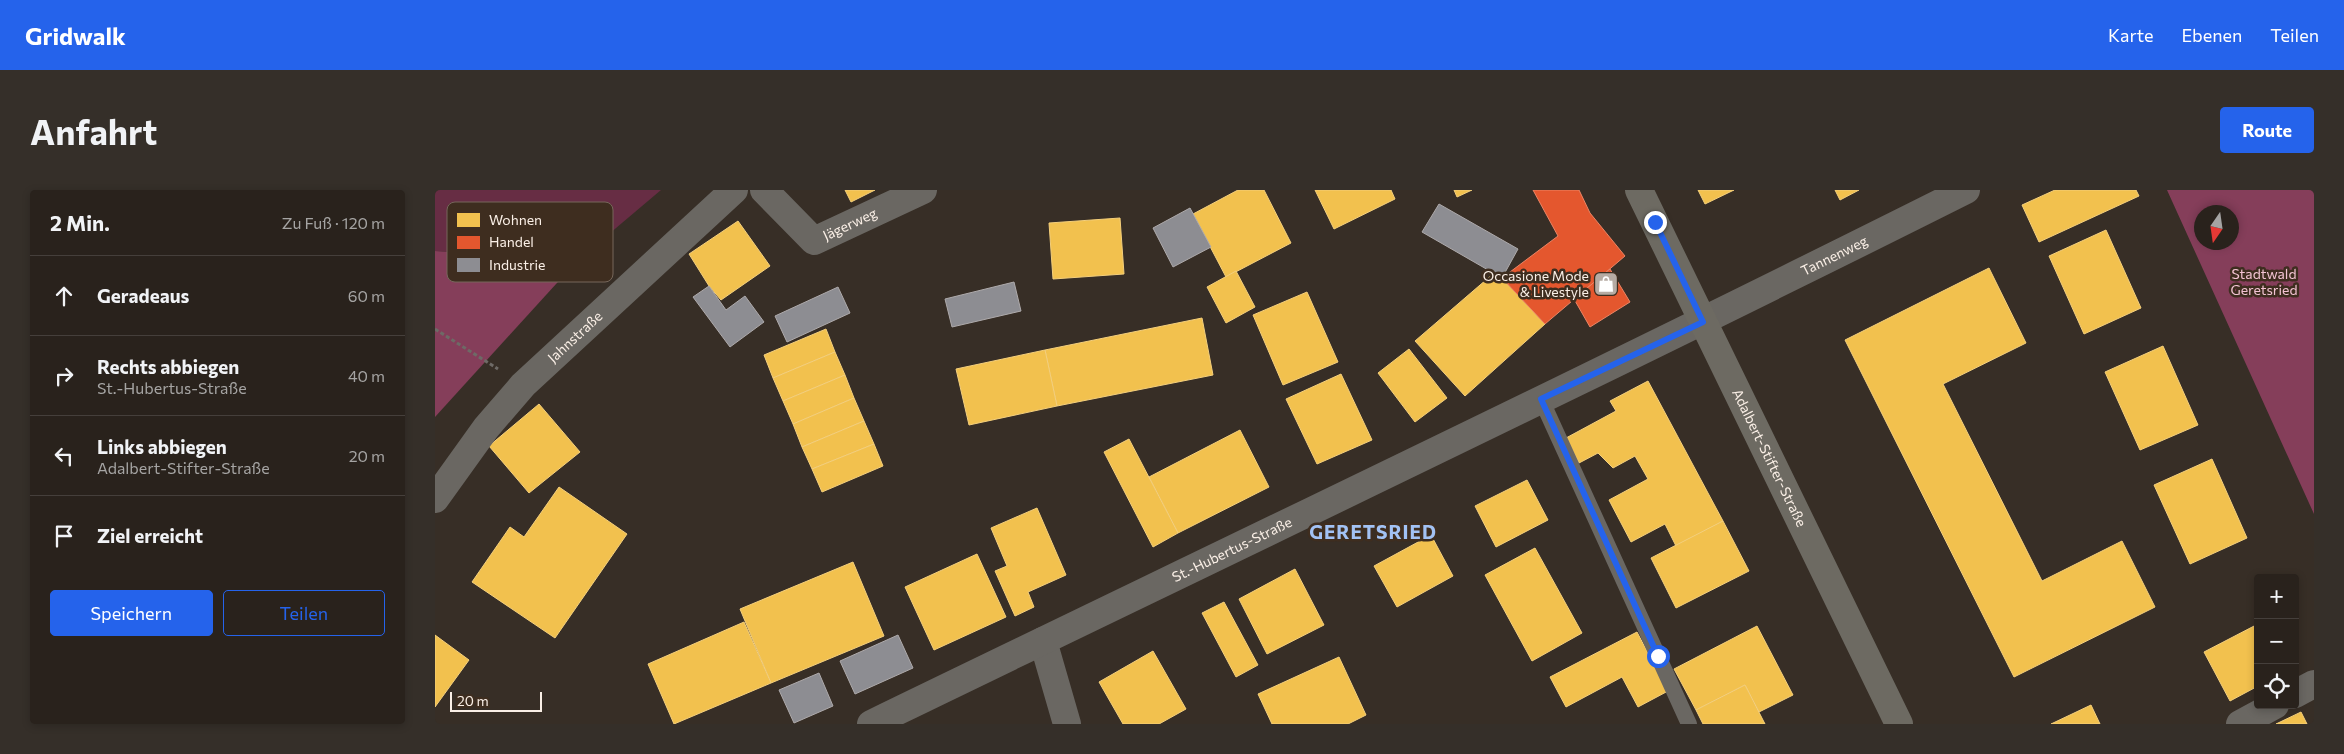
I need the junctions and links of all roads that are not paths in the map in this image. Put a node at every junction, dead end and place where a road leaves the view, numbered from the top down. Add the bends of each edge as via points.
1 (733, 190) edge
2 (764, 190) edge
3 (923, 190) edge
4 (1639, 190) edge
5 (1966, 190) edge
6 (1703, 322) junction
7 (1541, 399) junction
8 (435, 499) edge
9 (1043, 641) junction
10 (2314, 684) edge
11 (2299, 692) edge
12 (2268, 709) edge
13 (871, 724) edge
14 (1067, 724) edge
15 (1689, 724) edge
16 (1899, 724) edge
17 (2240, 724) edge

1 - 8 street, Jahnstraße via 523,385 486,428
2 - 3 street, Jägerweg via 814,241
4 - 6 street, Adalbert-Stifter-Straße
5 - 6 street, Tannenweg
6 - 7 street, St.-Hubertus-Straße
6 - 16 street, Adalbert-Stifter-Straße
7 - 9 street, St.-Hubertus-Straße
7 - 15 lane
9 - 13 street, St.-Hubertus-Straße
9 - 14 street
10 - 11 street
12 - 17 street

